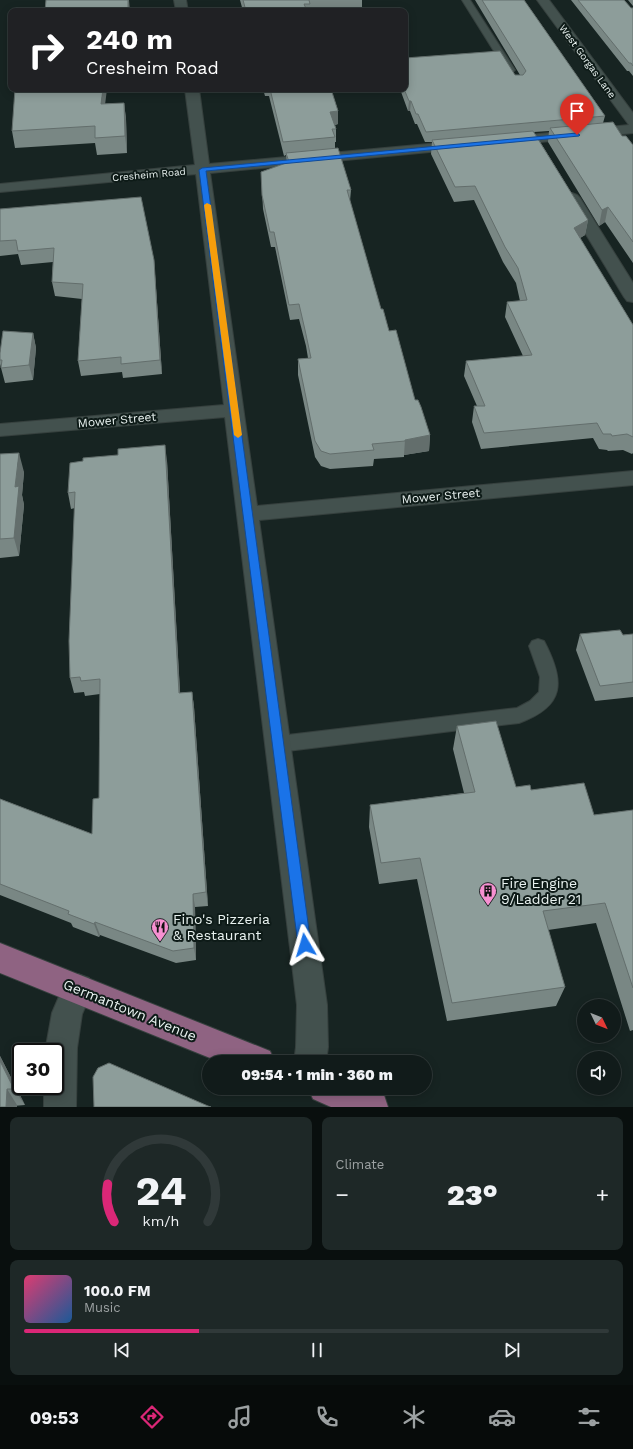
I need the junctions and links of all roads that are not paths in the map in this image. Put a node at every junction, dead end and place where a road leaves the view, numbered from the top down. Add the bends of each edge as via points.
1 (466, 0) edge
2 (543, 0) edge
3 (514, 76) edge
4 (192, 92) edge
5 (633, 122) edge
6 (633, 130) edge
7 (536, 138) junction
8 (496, 142) edge
9 (472, 144) edge
10 (545, 153) edge
11 (202, 170) junction
12 (565, 186) edge
13 (0, 188) edge
14 (633, 297) edge
15 (234, 410) junction
16 (0, 430) edge
17 (633, 478) edge
18 (248, 514) junction
19 (538, 646) dead end
20 (279, 744) junction
21 (0, 958) edge
22 (78, 989) junction
23 (242, 1055) edge
24 (311, 1055) edge
25 (342, 1095) edge
26 (60, 1107) edge
27 (372, 1107) edge

1 - 3 lane
2 - 5 street, West Gorgas Lane
4 - 11 street
6 - 7 street
7 - 8 street
7 - 10 street
9 - 11 street, Cresheim Road
11 - 13 street, Cresheim Road
11 - 15 street
12 - 14 street
15 - 16 street, Mower Street
15 - 18 street
17 - 18 street, Mower Street
18 - 20 street
19 - 20 lane via 550,679 549,693 540,705 519,715
20 - 24 street via 312,1005
21 - 22 main road, Germantown Avenue
22 - 23 main road, Germantown Avenue
22 - 26 street via 67,1013 61,1048
25 - 27 main road

